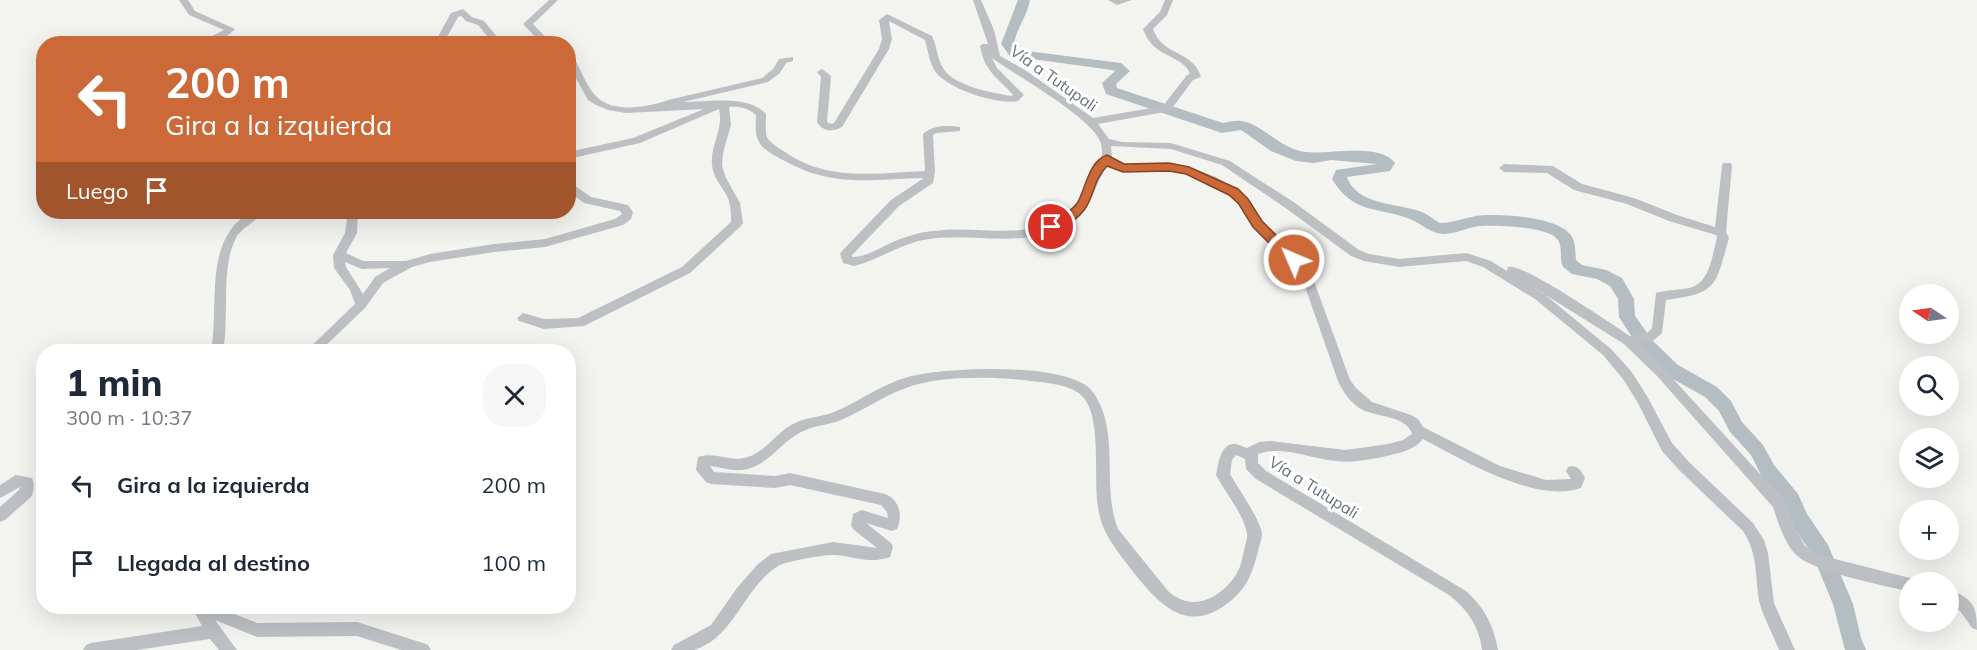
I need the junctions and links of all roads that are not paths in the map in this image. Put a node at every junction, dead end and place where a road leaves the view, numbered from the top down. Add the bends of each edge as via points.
1 (183, 0) edge
2 (554, 0) edge
3 (977, 0) edge
4 (1112, 0) edge
5 (1128, 0) edge
6 (1169, 0) edge
7 (987, 25) junction
8 (221, 36) edge
9 (442, 36) edge
10 (492, 36) edge
11 (540, 36) edge
12 (790, 59) dead end
13 (576, 69) edge
14 (822, 72) dead end
15 (723, 105) junction
16 (664, 106) junction
17 (1091, 122) junction
18 (957, 129) dead end
19 (1106, 142) junction
20 (576, 154) edge
21 (1107, 159) junction
22 (1727, 166) dead end
23 (1504, 168) dead end
24 (927, 175) junction
25 (576, 191) edge
26 (250, 219) edge
27 (352, 219) edge
28 (1720, 232) junction
29 (339, 255) junction
30 (408, 264) junction
31 (1487, 264) junction
32 (361, 305) junction
33 (523, 318) dead end
34 (1631, 340) junction
35 (218, 344) edge
36 (319, 344) edge
37 (1420, 431) junction
38 (1250, 455) junction
39 (1573, 471) dead end
40 (0, 492) edge
41 (0, 516) edge
42 (1899, 582) edge
43 (1959, 602) edge
44 (203, 614) edge
45 (218, 614) edge
46 (1977, 623) edge
47 (213, 631) junction
48 (92, 650) edge
49 (229, 650) edge
50 (423, 650) edge
51 (679, 650) edge
52 (1490, 650) edge
53 (1787, 650) edge

1 - 8 street via 192,13 230,29
2 - 11 street via 528,24
3 - 7 street, Vía a Tutupali
4 - 5 street
6 - 17 street via 1164,13 1148,29 1150,38 1160,49 1190,64 1196,77 1190,77 1166,108
7 - 14 street via 986,52 992,71 1019,94 1014,99 949,79 940,71 929,38 888,17 884,20 884,49 838,125 832,128 822,122 826,76
7 - 17 street, Vía a Tutupali via 996,57
9 - 10 street via 454,15 463,12 469,19 481,22
12 - 16 street via 782,61 774,75 758,82
13 - 16 street via 592,98 605,107
15 - 16 street
15 - 20 street via 636,141
15 - 24 street via 742,103 756,109 764,142 819,175 855,179
15 - 33 street via 726,119 716,152 717,170 733,193 737,223 686,270 580,323 544,324
17 - 19 street, Vía a Tutupali
18 - 24 street via 928,134
19 - 21 street
19 - 31 street via 1178,147 1226,163 1355,253 1368,258 1399,263 1466,257
21 - 24 street via 1098,168 1082,206 1058,225 1023,234 922,236 857,262 847,260 846,254 895,203 929,180
21 - 37 street via 1123,168 1156,166 1189,171 1239,196 1257,224 1307,276 1344,381 1352,393 1368,406 1409,420
22 - 28 street
23 - 28 street via 1549,169 1578,188
25 - 30 street via 588,200 626,209 627,216 619,222 544,243
26 - 35 street via 231,237 221,286
27 - 29 street via 351,233
28 - 34 street via 1723,238 1712,276 1703,287 1660,296 1659,327 1650,337
29 - 30 street via 362,265
29 - 32 street via 340,268 356,289
30 - 32 street via 380,280
31 - 34 street via 1514,271
31 - 53 street via 1539,296 1607,352 1643,400 1667,447 1748,526 1761,553 1767,603
32 - 36 street
34 - 42 street via 1779,504 1801,551 1828,563
37 - 38 street, Vía a Tutupali via 1413,442 1363,455 1327,456 1268,446 1257,447
37 - 39 street via 1496,470 1546,486 1576,484 1578,478
38 - 51 street via 1233,449 1226,458 1223,475 1256,535 1242,578 1214,606 1195,610 1174,607 1111,530 1104,504 1098,414 1089,397 1076,385 1039,377 976,375 920,378 904,383 830,420 796,428 759,458 742,465 703,461 703,470 711,478 775,482 790,479 885,500 894,510 895,520 892,525 858,518 858,525 886,548 885,553 872,555 833,548 776,559 742,593 716,630
38 - 52 street, Vía a Tutupali via 1251,465 1262,475 1460,594 1484,623
40 - 41 street via 16,481 27,482 26,493
43 - 46 street
44 - 47 street
45 - 50 street via 257,630 357,629
47 - 48 street
47 - 49 street

